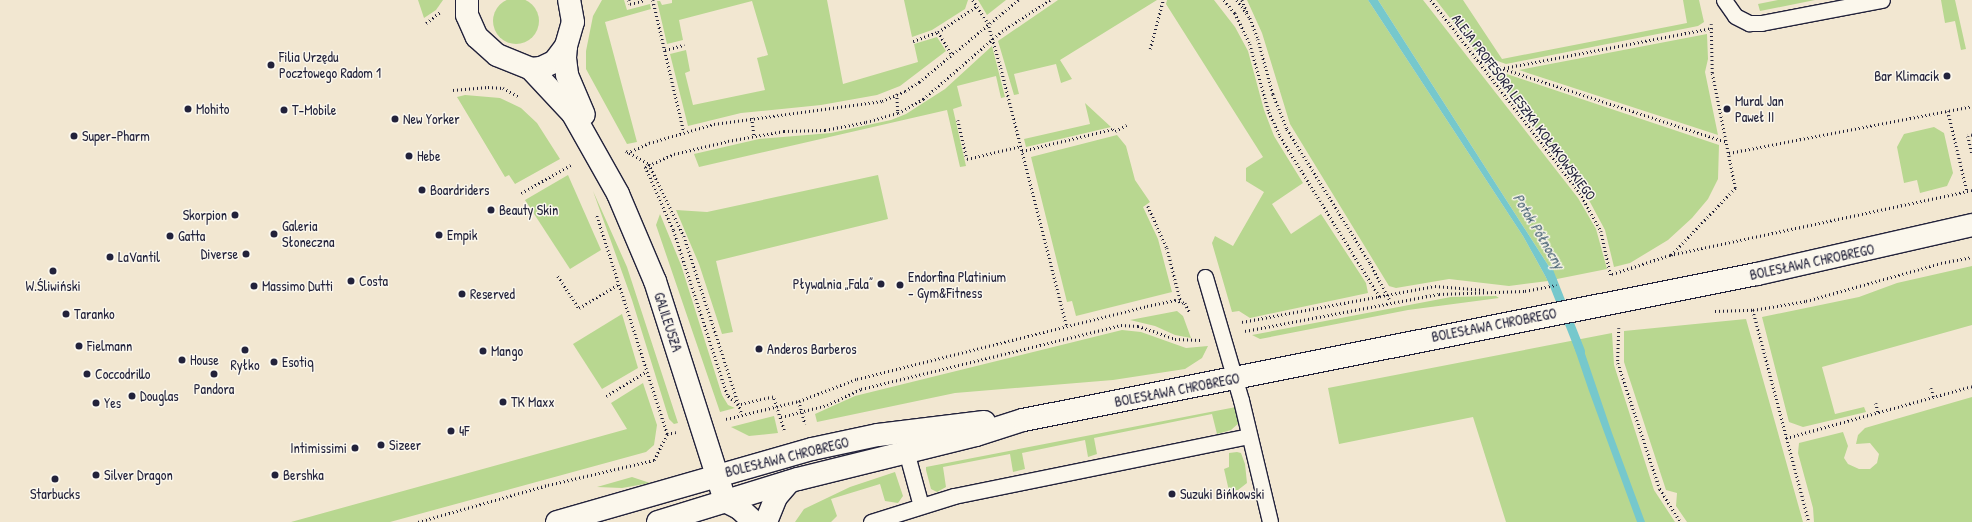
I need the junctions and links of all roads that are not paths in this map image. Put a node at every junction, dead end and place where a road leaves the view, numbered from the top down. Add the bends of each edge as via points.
1 (467, 0) edge
2 (1724, 0) edge
3 (1882, 0) edge
4 (572, 4) edge
5 (566, 46) junction
6 (530, 68) junction
7 (594, 149) junction
8 (1970, 226) edge
9 (1205, 277) dead end
10 (1235, 378) junction
11 (1023, 420) junction
12 (1249, 436) junction
13 (906, 451) junction
14 (716, 476) junction
15 (789, 482) junction
16 (725, 502) junction
17 (921, 506) junction
18 (557, 522) edge
19 (658, 522) edge
20 (754, 522) edge
21 (766, 522) edge
22 (871, 522) edge
23 (1270, 522) edge

1 - 6 street via 466,15 478,37 497,55
2 - 3 lane via 1735,16 1749,23 1761,23
4 - 5 street via 573,22
5 - 6 street via 554,62 540,68
5 - 7 street, GALILEUSZA via 567,75 588,126
6 - 7 street, GALILEUSZA via 564,102
7 - 14 street, GALILEUSZA via 628,214 655,281
8 - 10 street, BOLESŁAWA CHROBREGO via 1757,274
9 - 10 lane
10 - 11 street, BOLESŁAWA CHROBREGO
10 - 12 lane
11 - 13 street, BOLESŁAWA CHROBREGO via 976,435
11 - 14 street, BOLESŁAWA CHROBREGO via 960,424 878,435 812,449
12 - 17 lane via 954,496
12 - 23 lane
13 - 15 street, BOLESŁAWA CHROBREGO
13 - 17 lane
14 - 16 street, GALILEUSZA
14 - 18 street, BOLESŁAWA CHROBREGO
15 - 16 street, BOLESŁAWA CHROBREGO
15 - 21 street via 776,497
16 - 19 street, BOLESŁAWA CHROBREGO
16 - 20 street via 739,508
17 - 22 lane

